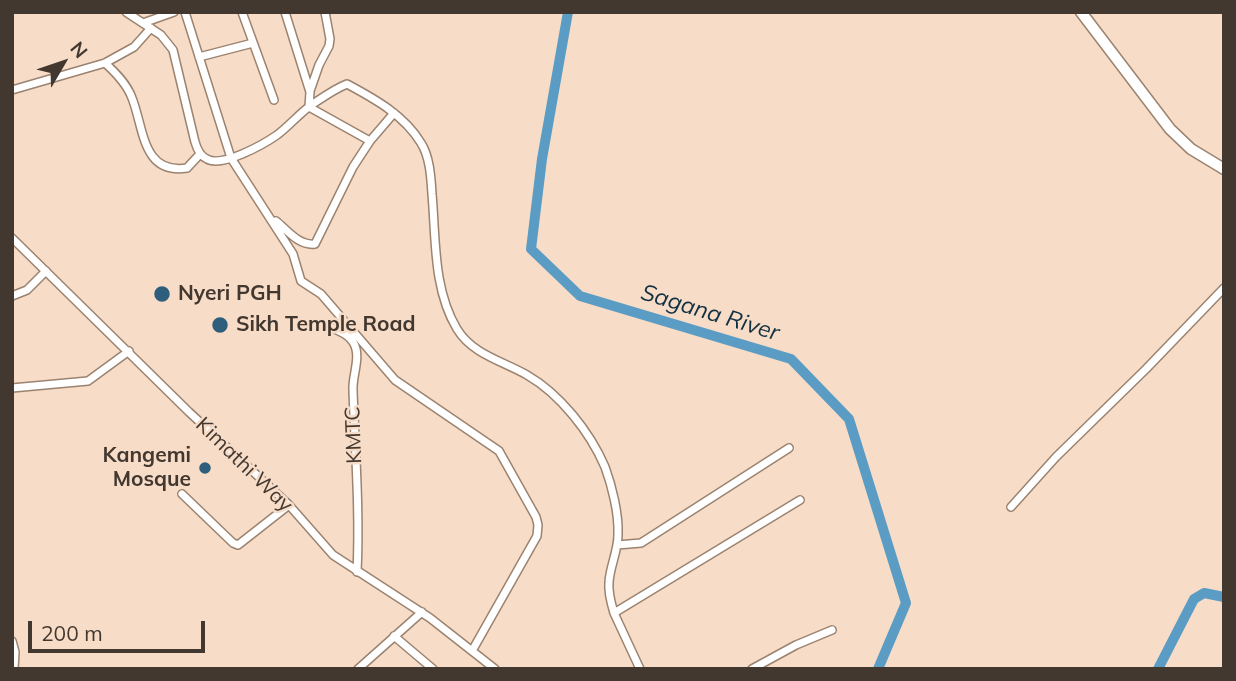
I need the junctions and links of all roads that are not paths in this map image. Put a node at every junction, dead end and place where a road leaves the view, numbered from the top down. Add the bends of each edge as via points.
1 (126, 12) edge
2 (174, 12) edge
3 (185, 12) edge
4 (242, 12) edge
5 (285, 12) edge
6 (325, 12) edge
7 (1082, 12) edge
8 (143, 23) junction
9 (151, 28) junction
10 (253, 43) junction
11 (200, 57) junction
12 (105, 63) junction
13 (12, 90) edge
14 (310, 92) junction
15 (274, 100) dead end
16 (309, 107) junction
17 (394, 113) junction
18 (370, 141) junction
19 (200, 154) junction
20 (231, 158) junction
21 (1224, 169) edge
22 (268, 214) junction
23 (12, 239) edge
24 (46, 271) junction
25 (1224, 288) edge
26 (12, 296) edge
27 (316, 323) dead end
28 (129, 351) junction
29 (12, 388) edge
30 (789, 448) dead end
31 (182, 494) dead end
32 (800, 499) dead end
33 (289, 505) junction
34 (1011, 507) dead end
35 (617, 545) junction
36 (357, 572) junction
37 (422, 612) junction
38 (614, 613) junction
39 (832, 630) dead end
40 (394, 636) junction
41 (12, 641) edge
42 (472, 651) junction
43 (14, 669) edge
44 (358, 669) edge
45 (433, 669) edge
46 (495, 669) edge
47 (640, 669) edge
48 (752, 669) edge

1 - 8 street
2 - 8 street
3 - 11 street
4 - 10 street
5 - 14 street
6 - 14 street via 329,46
7 - 21 main road via 1170,129 1191,149
8 - 9 street
9 - 12 street via 134,47
9 - 19 street via 168,42 177,59
10 - 11 street
10 - 15 street
11 - 20 street
12 - 13 street
12 - 19 street via 129,91 145,143 156,162 187,168
14 - 16 street
16 - 17 street via 347,83
16 - 18 street
16 - 20 street via 278,134
17 - 18 street
17 - 35 street via 421,143 427,159 444,301 456,327 483,354 533,379 570,411 607,474 619,533
18 - 22 street via 314,244 298,240
19 - 20 street via 216,162
20 - 22 street
22 - 42 street via 293,254 302,281 321,294 395,380 499,451 536,517 537,536
23 - 24 street, Kimathi Way
24 - 26 street via 27,290
24 - 28 street, Kimathi Way
25 - 34 street
27 - 36 street, KMTC via 353,341 357,352 352,384
28 - 29 street via 88,381
28 - 33 street, Kimathi Way
30 - 35 street via 641,542
31 - 33 street via 238,545
32 - 38 street
33 - 36 street, Kimathi Way via 333,555
35 - 38 street via 609,582
36 - 37 street, Kimathi Way
37 - 40 street
37 - 42 street, Kimathi Way
38 - 47 street
39 - 48 street
40 - 44 street
40 - 45 street
41 - 43 street
42 - 46 street, Kimathi Way

